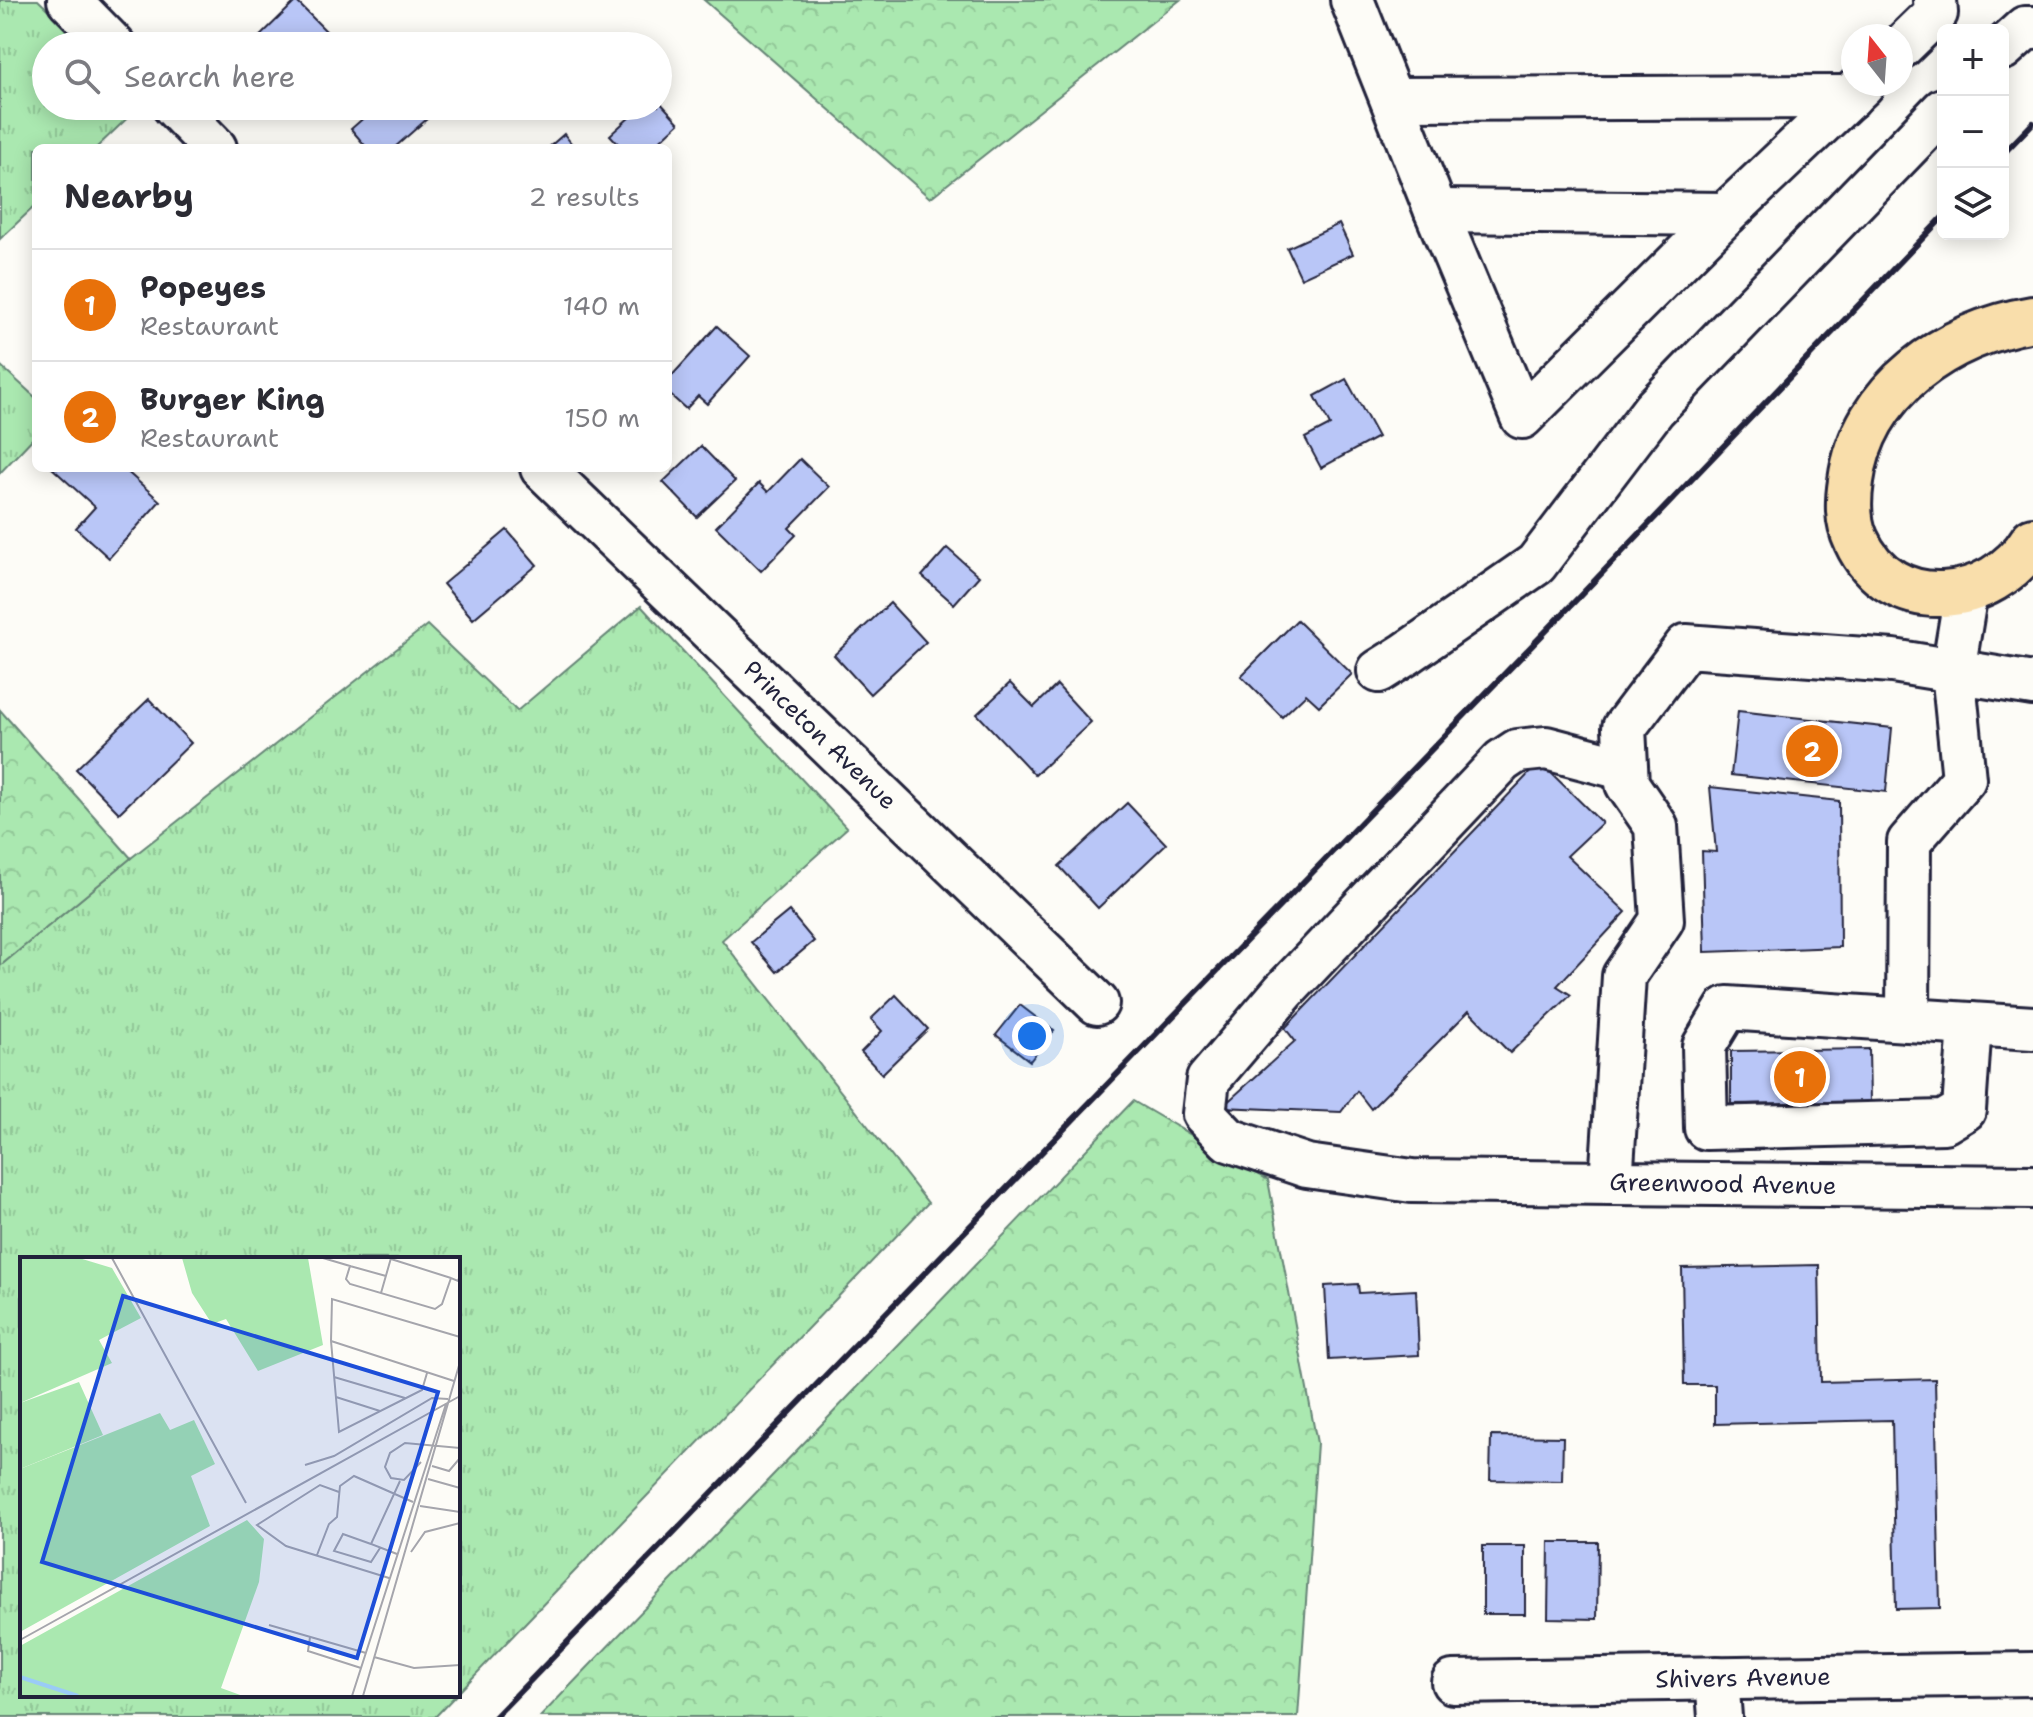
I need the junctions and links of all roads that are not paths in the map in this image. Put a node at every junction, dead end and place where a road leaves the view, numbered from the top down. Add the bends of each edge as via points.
1 (69, 0) edge
2 (1352, 0) edge
3 (1935, 0) edge
4 (2033, 28) edge
5 (100, 32) edge
6 (1913, 35) edge
7 (2009, 43) edge
8 (1841, 90) edge
9 (1850, 96) edge
10 (1392, 99) junction
11 (1937, 116) edge
12 (188, 120) edge
13 (211, 144) edge
14 (1436, 211) junction
15 (1726, 214) junction
16 (2033, 319) edge
17 (546, 472) edge
18 (2033, 540) edge
19 (1966, 592) junction
20 (1379, 671) dead end
21 (1953, 671) junction
22 (2033, 684) edge
23 (1626, 769) junction
24 (1097, 1003) dead end
25 (1908, 1020) junction
26 (1970, 1024) junction
27 (2033, 1028) edge
28 (1850, 1125) junction
29 (1611, 1183) junction
30 (1846, 1186) junction
31 (2033, 1187) edge
32 (2033, 1674) edge
33 (1453, 1682) dead end
34 (1718, 1698) edge

1 - 5 street
2 - 10 street
3 - 6 street via 1936,13
4 - 7 street via 2025,28
8 - 10 street
9 - 15 street
10 - 14 street
11 - 20 street via 1654,409 1536,564
12 - 13 street
14 - 15 street
14 - 15 street via 1522,417
16 - 19 main road via 1977,333 1905,378 1870,423 1852,471 1851,526 1877,570 1910,590
17 - 24 street, Princeton Avenue
18 - 19 main road via 2010,568
19 - 21 street
21 - 22 street
21 - 23 street via 1893,661 1686,646 1624,728
21 - 25 street via 1964,779 1909,842
23 - 29 street via 1627,784 1656,826 1662,920 1624,976
23 - 29 street, Greenwood Avenue via 1546,748 1517,751 1502,761 1284,991 1208,1080 1204,1114 1229,1140 1307,1166 1412,1181
25 - 26 street
25 - 28 street via 1727,1008 1704,1046 1706,1128
26 - 27 street
26 - 28 street via 1964,1110 1944,1122
28 - 30 street
29 - 30 street, Greenwood Avenue
30 - 31 street, Greenwood Avenue
32 - 34 street, Shivers Avenue
33 - 34 street, Shivers Avenue

